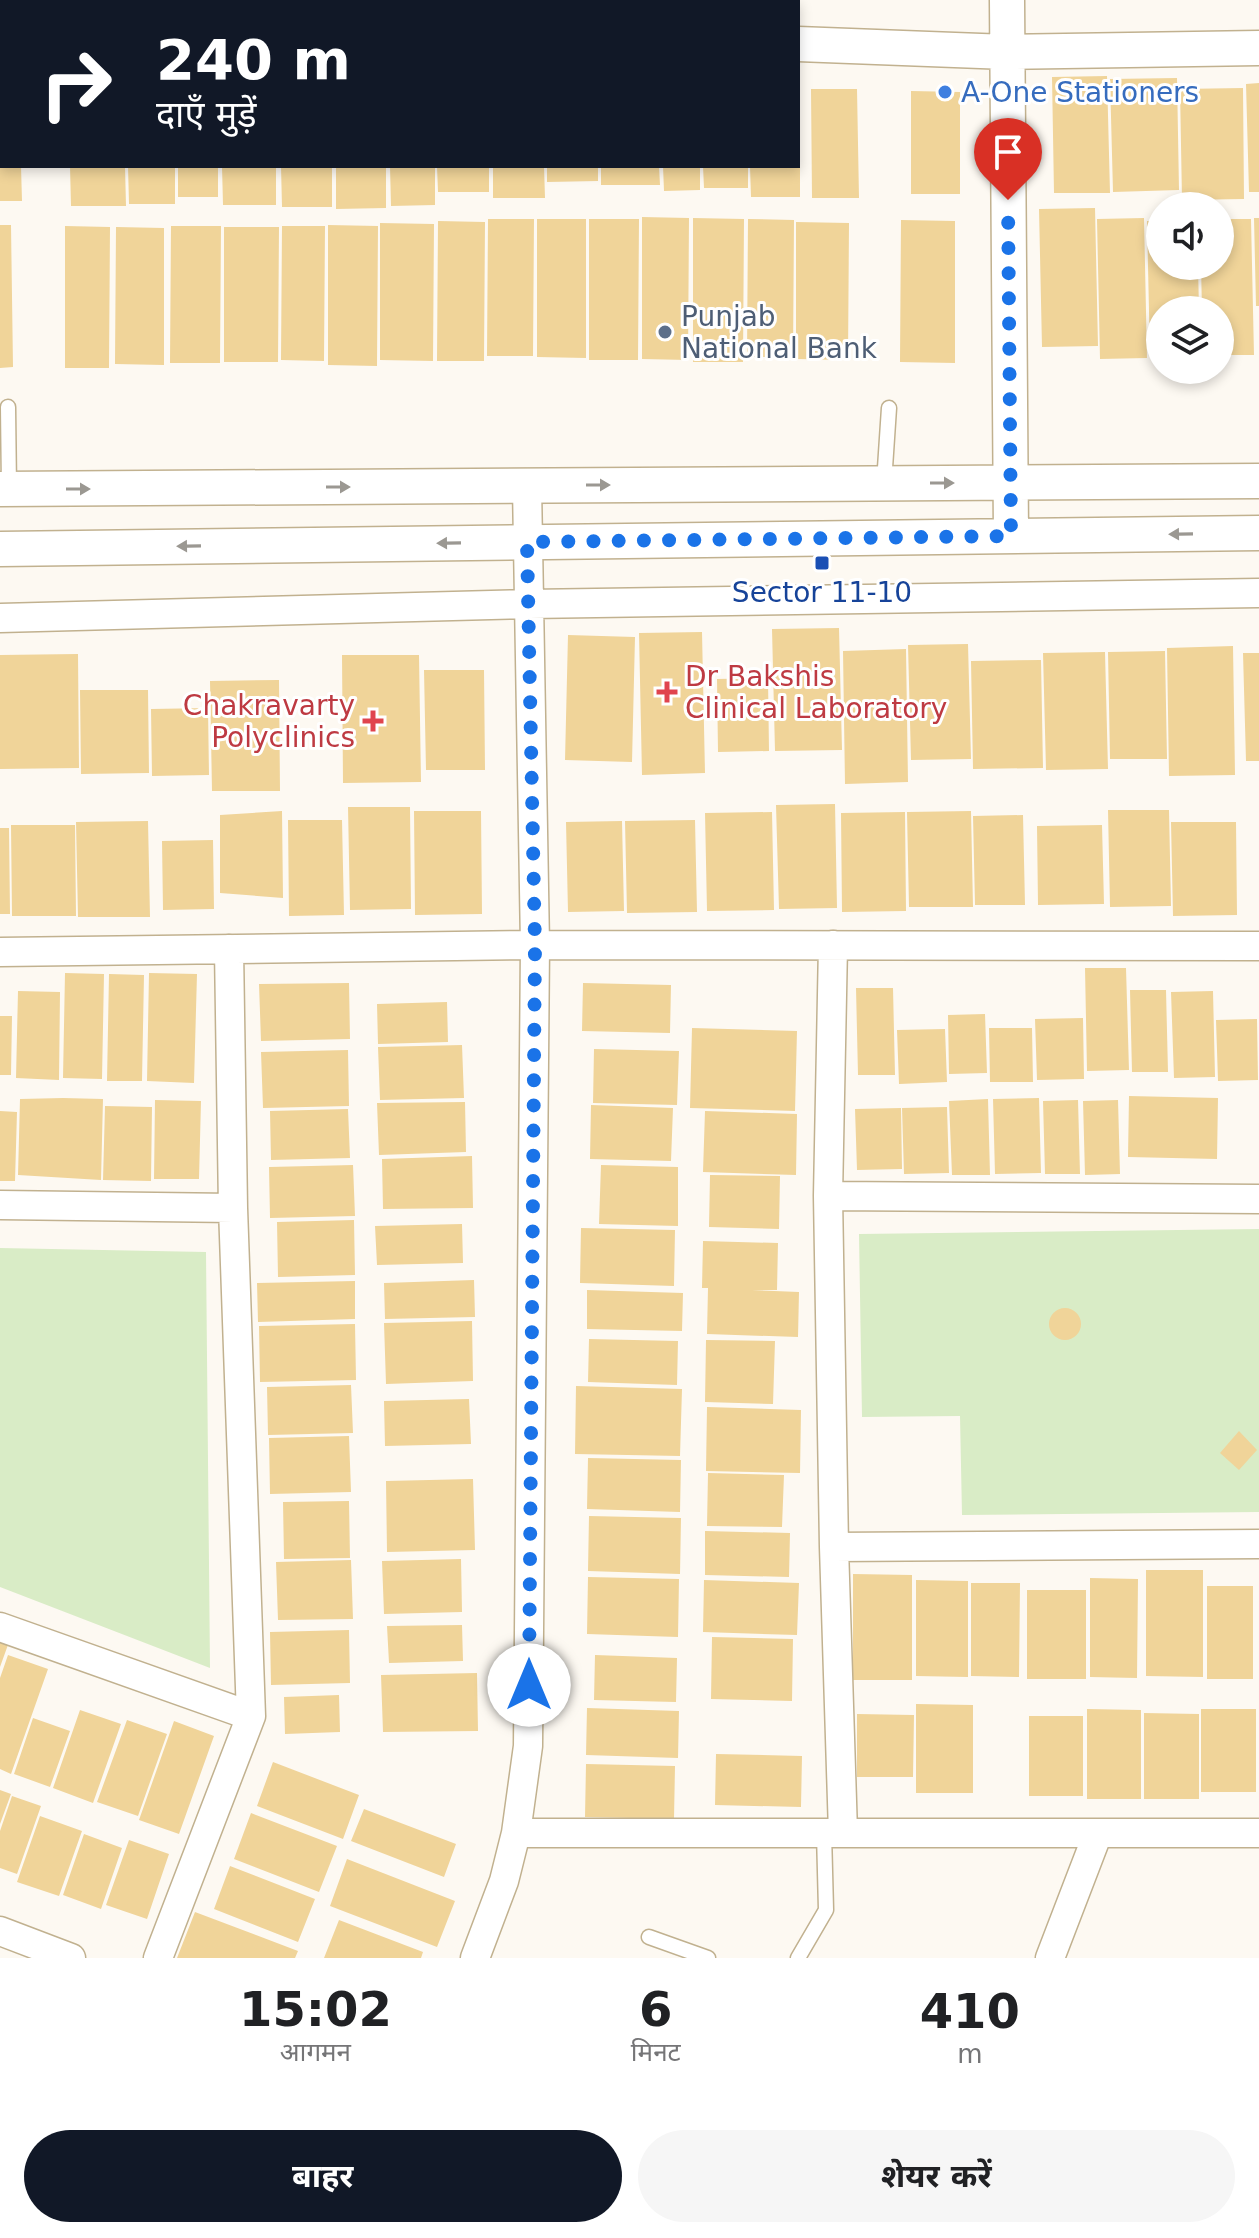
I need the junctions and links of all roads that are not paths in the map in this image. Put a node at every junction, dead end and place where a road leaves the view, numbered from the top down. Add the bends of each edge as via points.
1 (1007, 0) edge
2 (800, 44) edge
3 (1259, 48) edge
4 (1007, 52) junction
5 (8, 407) dead end
6 (889, 408) dead end
7 (1259, 481) edge
8 (1010, 483) junction
9 (884, 484) junction
10 (527, 486) junction
11 (5, 489) edge
12 (1259, 533) edge
13 (1011, 536) junction
14 (527, 542) junction
15 (0, 549) edge
16 (1259, 593) edge
17 (529, 604) junction
18 (0, 618) edge
19 (535, 945) junction
20 (833, 945) junction
21 (1259, 946) edge
22 (229, 949) junction
23 (0, 952) edge
24 (828, 1196) junction
25 (1259, 1199) edge
26 (0, 1205) edge
27 (233, 1208) junction
28 (1259, 1544) edge
29 (834, 1547) junction
30 (0, 1627) edge
31 (251, 1716) junction
32 (516, 1833) junction
33 (834, 1833) junction
34 (1098, 1833) junction
35 (1259, 1833) edge
36 (0, 1931) edge
37 (649, 1937) dead end
38 (71, 1958) edge
39 (158, 1958) edge
40 (475, 1958) edge
41 (708, 1958) edge
42 (798, 1958) edge
43 (1050, 1958) edge

1 - 4 street
2 - 4 street
3 - 4 street
4 - 8 street
5 - 11 lane
6 - 9 lane
7 - 8 street
9 -> 8 street
8 - 13 street
10 -> 9 street
11 -> 10 street
10 - 14 street
12 -> 13 street
13 - 14 street
14 -> 15 street
14 - 17 street
16 - 17 street
17 - 18 street
17 - 19 street
19 - 20 street
19 - 22 street
19 - 32 street via 528,1746
20 - 21 street
20 - 24 street
22 - 23 street
22 - 27 street
24 - 25 street
24 - 29 street
26 - 27 street
27 - 31 street
28 - 29 street
29 - 33 street
30 - 31 street
31 - 39 street
32 - 33 street
32 - 40 street
33 - 34 street
33 - 42 lane via 826,1910
34 - 35 street
34 - 43 street
36 - 38 street
37 - 41 lane

